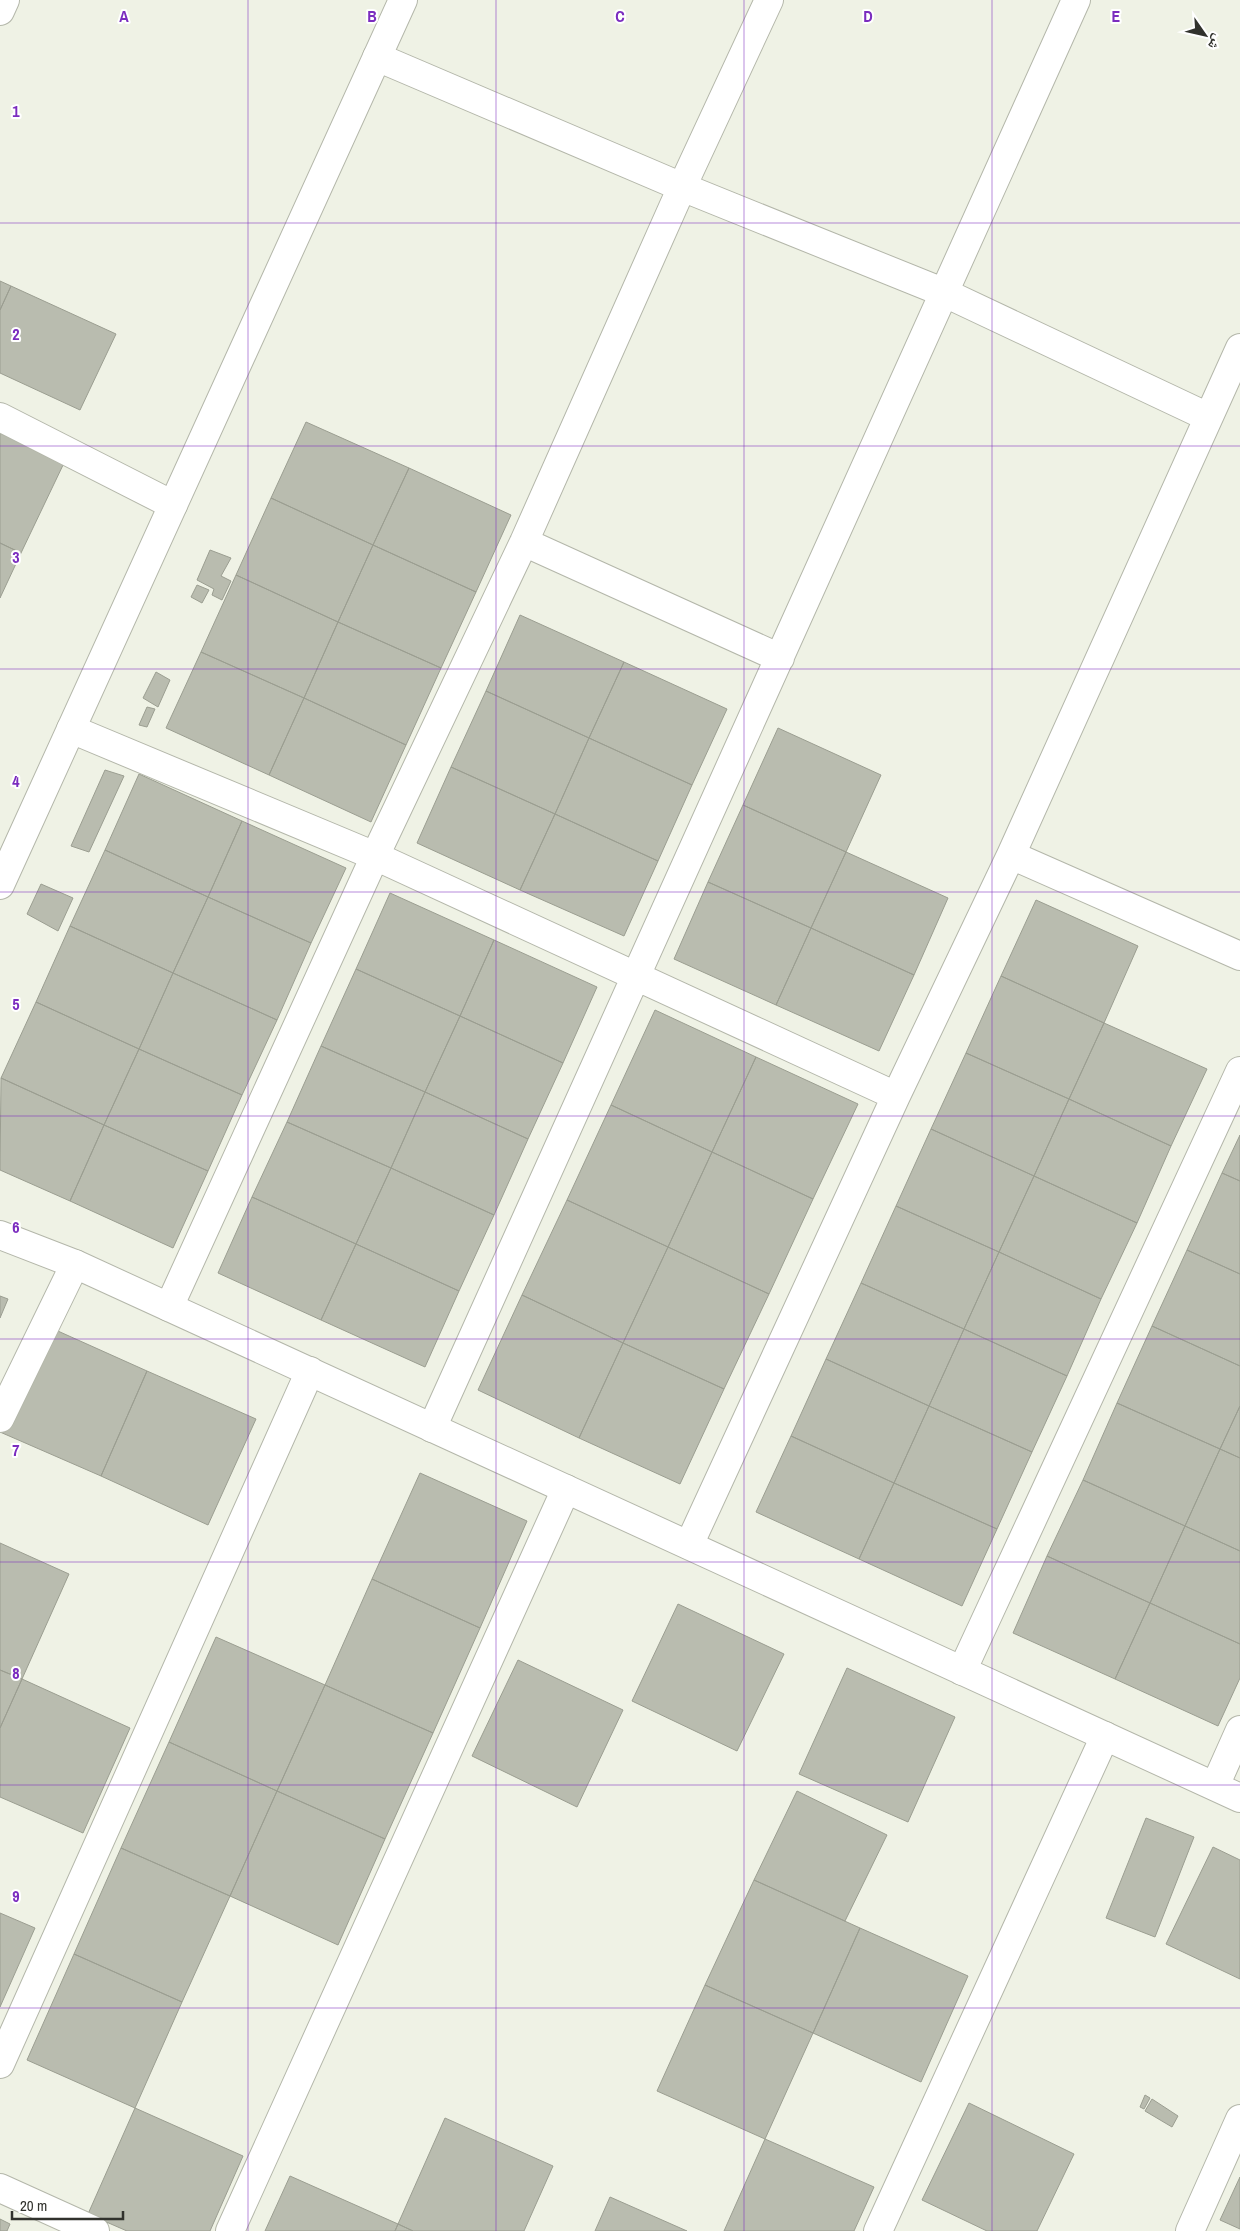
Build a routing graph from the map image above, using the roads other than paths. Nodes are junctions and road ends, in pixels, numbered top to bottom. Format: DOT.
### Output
graph roads {
  1 [pos="5,0"];
  2 [pos="403,0"];
  3 [pos="769,0"];
  4 [pos="1076,0"];
  5 [pos="0,11"];
  6 [pos="377,57"];
  7 [pos="682,187"];
  8 [pos="945,293"];
  9 [pos="1240,348"];
  10 [pos="0,417"];
  11 [pos="1208,418"];
  12 [pos="173,505"];
  13 [pos="524,542"];
  14 [pos="780,658"];
  15 [pos="71,729"];
  16 [pos="1011,855"];
  17 [pos="374,856"];
  18 [pos="0,885"];
  19 [pos="1240,956"];
  20 [pos="636,976"];
  21 [pos="1240,1071"];
  22 [pos="896,1096"];
  23 [pos="0,1235"];
  24 [pos="75,1264"];
  25 [pos="169,1307"];
  26 [pos="310,1371"];
  27 [pos="0,1418"];
  28 [pos="432,1428"];
  29 [pos="566,1489"];
  30 [pos="689,1545"];
  31 [pos="962,1671"];
  32 [pos="1240,1730"];
  33 [pos="1104,1736"];
  34 [pos="1215,1786"];
  35 [pos="1240,1798"];
  36 [pos="0,2064"];
  37 [pos="1240,2118"];
  38 [pos="0,2188"];
  39 [pos="95,2231"];
  40 [pos="230,2231"];
  41 [pos="878,2231"];
  42 [pos="1190,2231"];
  1 -- 5 [label="street"];
  2 -- 6 [label="street"];
  3 -- 7 [label="street"];
  4 -- 8 [label="street"];
  6 -- 7 [label="street"];
  6 -- 12 [label="street"];
  7 -- 8 [label="street"];
  7 -- 13 [label="street"];
  8 -- 11 [label="street"];
  8 -- 14 [label="street"];
  9 -- 11 [label="street"];
  10 -- 12 [label="street"];
  11 -- 16 [label="street"];
  12 -- 15 [label="street"];
  13 -- 14 [label="street"];
  13 -- 17 [label="street"];
  14 -- 20 [label="street"];
  15 -- 17 [label="street"];
  15 -- 18 [label="street"];
  16 -- 19 [label="street"];
  16 -- 22 [label="street"];
  17 -- 20 [label="street"];
  17 -- 25 [label="street"];
  20 -- 22 [label="street"];
  20 -- 28 [label="street"];
  21 -- 31 [label="street"];
  22 -- 30 [label="street"];
  23 -- 24 [label="street"];
  24 -- 25 [label="street"];
  24 -- 27 [label="street"];
  25 -- 26 [label="street"];
  26 -- 28 [label="street"];
  26 -- 36 [label="street"];
  28 -- 29 [label="street"];
  29 -- 30 [label="street"];
  29 -- 40 [label="street"];
  30 -- 31 [label="street"];
  31 -- 33 [label="street"];
  32 -- 34 [label="street"];
  33 -- 34 [label="street"];
  33 -- 41 [label="street"];
  34 -- 35 [label="street"];
  37 -- 42 [label="street"];
  38 -- 39 [label="street"];
}
